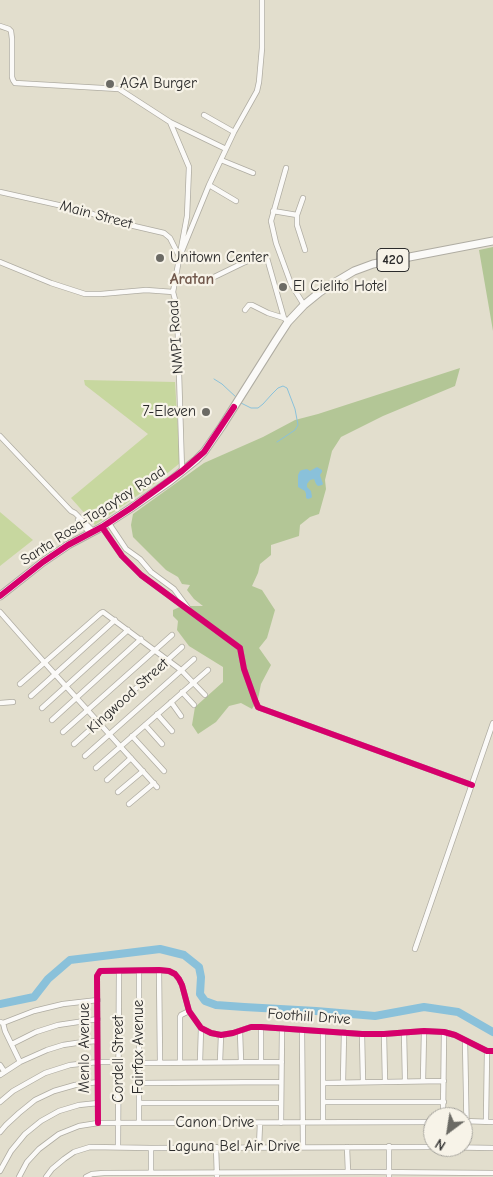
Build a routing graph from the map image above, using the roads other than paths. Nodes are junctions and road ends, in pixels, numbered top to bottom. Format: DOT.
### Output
graph roads {
  1 [pos="262,0"];
  2 [pos="0,26"];
  3 [pos="204,115"];
  4 [pos="170,122"];
  5 [pos="234,132"];
  6 [pos="226,149"];
  7 [pos="221,160"];
  8 [pos="286,168"];
  9 [pos="253,173"];
  10 [pos="209,185"];
  11 [pos="0,192"];
  12 [pos="303,198"];
  13 [pos="236,201"];
  14 [pos="273,211"];
  15 [pos="298,215"];
  16 [pos="493,241"];
  17 [pos="305,250"];
  18 [pos="180,257"];
  19 [pos="0,262"];
  20 [pos="210,279"];
  21 [pos="173,292"];
  22 [pos="304,305"];
  23 [pos="245,310"];
  24 [pos="286,320"];
  25 [pos="0,436"];
  26 [pos="182,471"];
  27 [pos="105,524"];
  28 [pos="91,532"];
  29 [pos="0,596"];
  30 [pos="0,612"];
  31 [pos="192,614"];
  32 [pos="115,620"];
  33 [pos="128,630"];
  34 [pos="172,635"];
  35 [pos="141,640"];
  36 [pos="182,647"];
  37 [pos="154,650"];
  38 [pos="194,659"];
  39 [pos="167,661"];
  40 [pos="44,662"];
  41 [pos="181,670"];
  42 [pos="208,670"];
  43 [pos="55,674"];
  44 [pos="193,682"];
  45 [pos="20,684"];
  46 [pos="66,686"];
  47 [pos="182,692"];
  48 [pos="206,695"];
  49 [pos="30,696"];
  50 [pos="77,698"];
  51 [pos="13,702"];
  52 [pos="170,702"];
  53 [pos="0,703"];
  54 [pos="194,705"];
  55 [pos="42,708"];
  56 [pos="88,710"];
  57 [pos="158,714"];
  58 [pos="181,716"];
  59 [pos="52,720"];
  60 [pos="99,722"];
  61 [pos="493,723"];
  62 [pos="145,725"];
  63 [pos="63,732"];
  64 [pos="172,732"];
  65 [pos="110,734"];
  66 [pos="132,736"];
  67 [pos="74,744"];
  68 [pos="162,744"];
  69 [pos="121,746"];
  70 [pos="85,756"];
  71 [pos="132,758"];
  72 [pos="96,768"];
  73 [pos="142,771"];
  74 [pos="164,771"];
  75 [pos="107,780"];
  76 [pos="472,785"];
  77 [pos="118,792"];
  78 [pos="129,804"];
  79 [pos="415,949"];
  80 [pos="139,970"];
  81 [pos="159,970"];
  82 [pos="119,971"];
  83 [pos="98,1000"];
  84 [pos="189,1011"];
  85 [pos="98,1019"];
  86 [pos="2,1022"];
  87 [pos="261,1026"];
  88 [pos="201,1028"];
  89 [pos="282,1028"];
  90 [pos="302,1030"];
  91 [pos="240,1031"];
  92 [pos="323,1031"];
  93 [pos="424,1031"];
  94 [pos="344,1032"];
  95 [pos="404,1032"];
  96 [pos="444,1032"];
  97 [pos="362,1034"];
  98 [pos="384,1034"];
  99 [pos="221,1035"];
  100 [pos="465,1040"];
  101 [pos="98,1042"];
  102 [pos="12,1044"];
  103 [pos="490,1051"];
  104 [pos="20,1062"];
  105 [pos="98,1062"];
  106 [pos="118,1062"];
  107 [pos="139,1062"];
  108 [pos="160,1062"];
  109 [pos="180,1062"];
  110 [pos="200,1062"];
  111 [pos="220,1062"];
  112 [pos="241,1062"];
  113 [pos="261,1062"];
  114 [pos="282,1062"];
  115 [pos="0,1065"];
  116 [pos="2,1073"];
  117 [pos="405,1081"];
  118 [pos="423,1081"];
  119 [pos="444,1081"];
  120 [pos="98,1082"];
  121 [pos="281,1082"];
  122 [pos="324,1082"];
  123 [pos="343,1082"];
  124 [pos="363,1082"];
  125 [pos="385,1082"];
  126 [pos="139,1083"];
  127 [pos="0,1102"];
  128 [pos="323,1102"];
  129 [pos="444,1102"];
  130 [pos="98,1103"];
  131 [pos="139,1103"];
  132 [pos="281,1103"];
  133 [pos="444,1107"];
  134 [pos="465,1107"];
  135 [pos="473,1121"];
  136 [pos="486,1121"];
  137 [pos="281,1122"];
  138 [pos="302,1122"];
  139 [pos="323,1122"];
  140 [pos="423,1122"];
  141 [pos="493,1122"];
  142 [pos="98,1123"];
  143 [pos="119,1123"];
  144 [pos="139,1123"];
  145 [pos="260,1123"];
  146 [pos="0,1132"];
  147 [pos="118,1146"];
  148 [pos="389,1146"];
  149 [pos="216,1147"];
  150 [pos="259,1147"];
  151 [pos="303,1147"];
  152 [pos="347,1147"];
  153 [pos="423,1147"];
  154 [pos="151,1148"];
  155 [pos="473,1148"];
  156 [pos="493,1148"];
  157 [pos="0,1171"];
  158 [pos="348,1172"];
  159 [pos="151,1173"];
  160 [pos="493,1173"];
  161 [pos="369,1174"];
  162 [pos="196,1175"];
  163 [pos="217,1175"];
  164 [pos="239,1175"];
  165 [pos="389,1175"];
  166 [pos="410,1175"];
  167 [pos="19,1177"];
  168 [pos="46,1177"];
  169 [pos="86,1177"];
  1 -- 5 [label="street"];
  2 -- 4 [label="street"];
  3 -- 5 [label="street"];
  4 -- 6 [label="street"];
  4 -- 18 [label="street"];
  5 -- 6 [label="street"];
  6 -- 7 [label="street"];
  7 -- 9 [label="street"];
  7 -- 10 [label="street"];
  8 -- 14 [label="street"];
  10 -- 13 [label="street"];
  10 -- 18 [label="street"];
  11 -- 18 [label="street, Main Street"];
  12 -- 15 [label="street"];
  14 -- 15 [label="street"];
  14 -- 22 [label="street"];
  15 -- 17 [label="street"];
  16 -- 22 [label="main road, Santa Rosa-Tagaytay Road / 420"];
  18 -- 21 [label="street"];
  19 -- 21 [label="street, NMPI Road"];
  20 -- 24 [label="street"];
  21 -- 26 [label="street, NMPI Road"];
  22 -- 24 [label="main road, Santa Rosa-Tagaytay Road / 420"];
  23 -- 24 [label="street"];
  24 -- 26 [label="main road, Santa Rosa-Tagaytay Road / 420"];
  25 -- 28 [label="street"];
  26 -- 27 [label="main road, Santa Rosa-Tagaytay Road / 420"];
  27 -- 28 [label="main road, Santa Rosa-Tagaytay Road / 420"];
  27 -- 31 [label="street"];
  27 -- 31 [label="street"];
  28 -- 29 [label="main road, Santa Rosa-Tagaytay Road / 420"];
  30 -- 40 [label="street"];
  31 -- 76 [label="street"];
  32 -- 33 [label="street"];
  32 -- 40 [label="street"];
  32 -- 43 [label="street"];
  33 -- 35 [label="street"];
  33 -- 46 [label="street"];
  34 -- 37 [label="street"];
  35 -- 37 [label="street"];
  35 -- 50 [label="street"];
  36 -- 39 [label="street, Kingwood Street"];
  37 -- 39 [label="street"];
  37 -- 56 [label="street"];
  38 -- 41 [label="street"];
  39 -- 41 [label="street"];
  39 -- 60 [label="street, Kingwood Street"];
  40 -- 43 [label="street"];
  40 -- 45 [label="street"];
  41 -- 44 [label="street"];
  41 -- 65 [label="street"];
  42 -- 44 [label="street"];
  43 -- 46 [label="street"];
  43 -- 49 [label="street"];
  44 -- 47 [label="street"];
  44 -- 48 [label="street"];
  46 -- 50 [label="street"];
  46 -- 55 [label="street"];
  47 -- 52 [label="street"];
  47 -- 54 [label="street"];
  50 -- 56 [label="street"];
  50 -- 59 [label="street"];
  51 -- 53 [label="street"];
  52 -- 57 [label="street"];
  52 -- 58 [label="street"];
  56 -- 60 [label="street"];
  56 -- 63 [label="street"];
  57 -- 62 [label="street"];
  57 -- 64 [label="street"];
  60 -- 65 [label="street"];
  60 -- 67 [label="street, Kingwood Street"];
  61 -- 76 [label="street"];
  62 -- 66 [label="street"];
  62 -- 68 [label="street"];
  65 -- 69 [label="street"];
  65 -- 70 [label="street"];
  66 -- 69 [label="street"];
  66 -- 74 [label="street"];
  69 -- 71 [label="street"];
  69 -- 72 [label="street"];
  71 -- 73 [label="street"];
  71 -- 75 [label="street"];
  73 -- 77 [label="street"];
  73 -- 78 [label="street"];
  76 -- 79 [label="street"];
  80 -- 81 [label="street"];
  80 -- 82 [label="street"];
  80 -- 107 [label="street, Fairfax Avenue"];
  81 -- 84 [label="street"];
  81 -- 108 [label="street"];
  82 -- 83 [label="street, Menlo Avenue"];
  82 -- 106 [label="street, Cordell Street"];
  83 -- 85 [label="street, Menlo Avenue"];
  83 -- 86 [label="street"];
  84 -- 88 [label="street"];
  84 -- 109 [label="street"];
  85 -- 101 [label="street, Menlo Avenue"];
  85 -- 102 [label="street"];
  86 -- 102 [label="street"];
  87 -- 89 [label="street, Foothill Drive"];
  87 -- 91 [label="street, Foothill Drive"];
  87 -- 113 [label="street"];
  88 -- 99 [label="street"];
  88 -- 110 [label="street"];
  89 -- 90 [label="street, Foothill Drive"];
  89 -- 114 [label="street"];
  90 -- 92 [label="street, Foothill Drive"];
  90 -- 138 [label="street"];
  91 -- 99 [label="street, Foothill Drive"];
  91 -- 112 [label="street"];
  92 -- 94 [label="street, Foothill Drive"];
  92 -- 122 [label="street"];
  93 -- 95 [label="street, Foothill Drive"];
  93 -- 96 [label="street, Foothill Drive"];
  93 -- 118 [label="street"];
  94 -- 97 [label="street, Foothill Drive"];
  94 -- 123 [label="street"];
  95 -- 98 [label="street, Foothill Drive"];
  95 -- 117 [label="street"];
  96 -- 100 [label="street, Foothill Drive"];
  96 -- 119 [label="street"];
  97 -- 98 [label="street, Foothill Drive"];
  97 -- 124 [label="street"];
  98 -- 125 [label="street"];
  99 -- 111 [label="street"];
  100 -- 103 [label="street, Foothill Drive"];
  100 -- 134 [label="street"];
  101 -- 104 [label="street"];
  101 -- 105 [label="street, Menlo Avenue"];
  102 -- 104 [label="street"];
  103 -- 136 [label="street"];
  104 -- 116 [label="street"];
  105 -- 106 [label="street"];
  105 -- 120 [label="street, Menlo Avenue"];
  105 -- 127 [label="street"];
  106 -- 143 [label="street, Cordell Street"];
  107 -- 108 [label="street"];
  107 -- 126 [label="street, Fairfax Avenue"];
  108 -- 109 [label="street"];
  109 -- 110 [label="street"];
  110 -- 111 [label="street"];
  111 -- 112 [label="street"];
  112 -- 113 [label="street"];
  113 -- 114 [label="street"];
  114 -- 121 [label="street"];
  115 -- 116 [label="street"];
  117 -- 118 [label="street"];
  117 -- 125 [label="street"];
  118 -- 119 [label="street"];
  119 -- 129 [label="street"];
  120 -- 130 [label="street, Menlo Avenue"];
  120 -- 146 [label="street"];
  121 -- 126 [label="street"];
  121 -- 132 [label="street"];
  122 -- 123 [label="street"];
  122 -- 128 [label="street"];
  123 -- 124 [label="street"];
  124 -- 125 [label="street"];
  126 -- 131 [label="street, Fairfax Avenue"];
  128 -- 129 [label="street"];
  128 -- 139 [label="street"];
  129 -- 133 [label="street"];
  130 -- 142 [label="street, Menlo Avenue"];
  130 -- 157 [label="street"];
  131 -- 132 [label="street"];
  131 -- 144 [label="street, Fairfax Avenue"];
  132 -- 137 [label="street"];
  135 -- 136 [label="street"];
  136 -- 141 [label="street"];
  137 -- 138 [label="street, Canon Drive"];
  137 -- 145 [label="street, Canon Drive"];
  138 -- 139 [label="street, Canon Drive"];
  138 -- 151 [label="street"];
  139 -- 140 [label="street, Canon Drive"];
  142 -- 143 [label="street, Canon Drive"];
  142 -- 167 [label="street, Canon Drive"];
  143 -- 144 [label="street, Canon Drive"];
  143 -- 147 [label="street, Cordell Street"];
  144 -- 145 [label="street, Canon Drive"];
  145 -- 150 [label="street"];
  147 -- 154 [label="street, Laguna Bel Air Drive"];
  147 -- 168 [label="street, Laguna Bel Air Drive"];
  148 -- 152 [label="street, Laguna Bel Air Drive"];
  148 -- 153 [label="street, Laguna Bel Air Drive"];
  148 -- 165 [label="street"];
  149 -- 150 [label="street, Laguna Bel Air Drive"];
  149 -- 154 [label="street, Laguna Bel Air Drive"];
  149 -- 163 [label="street"];
  150 -- 151 [label="street, Laguna Bel Air Drive"];
  151 -- 152 [label="street, Laguna Bel Air Drive"];
  152 -- 158 [label="street"];
  154 -- 159 [label="street"];
  155 -- 156 [label="street, Laguna Bel Air Drive"];
  158 -- 161 [label="street"];
  158 -- 164 [label="street"];
  159 -- 162 [label="street"];
  159 -- 169 [label="street"];
  160 -- 166 [label="street"];
  161 -- 165 [label="street"];
  162 -- 163 [label="street"];
  163 -- 164 [label="street"];
  165 -- 166 [label="street"];
}
